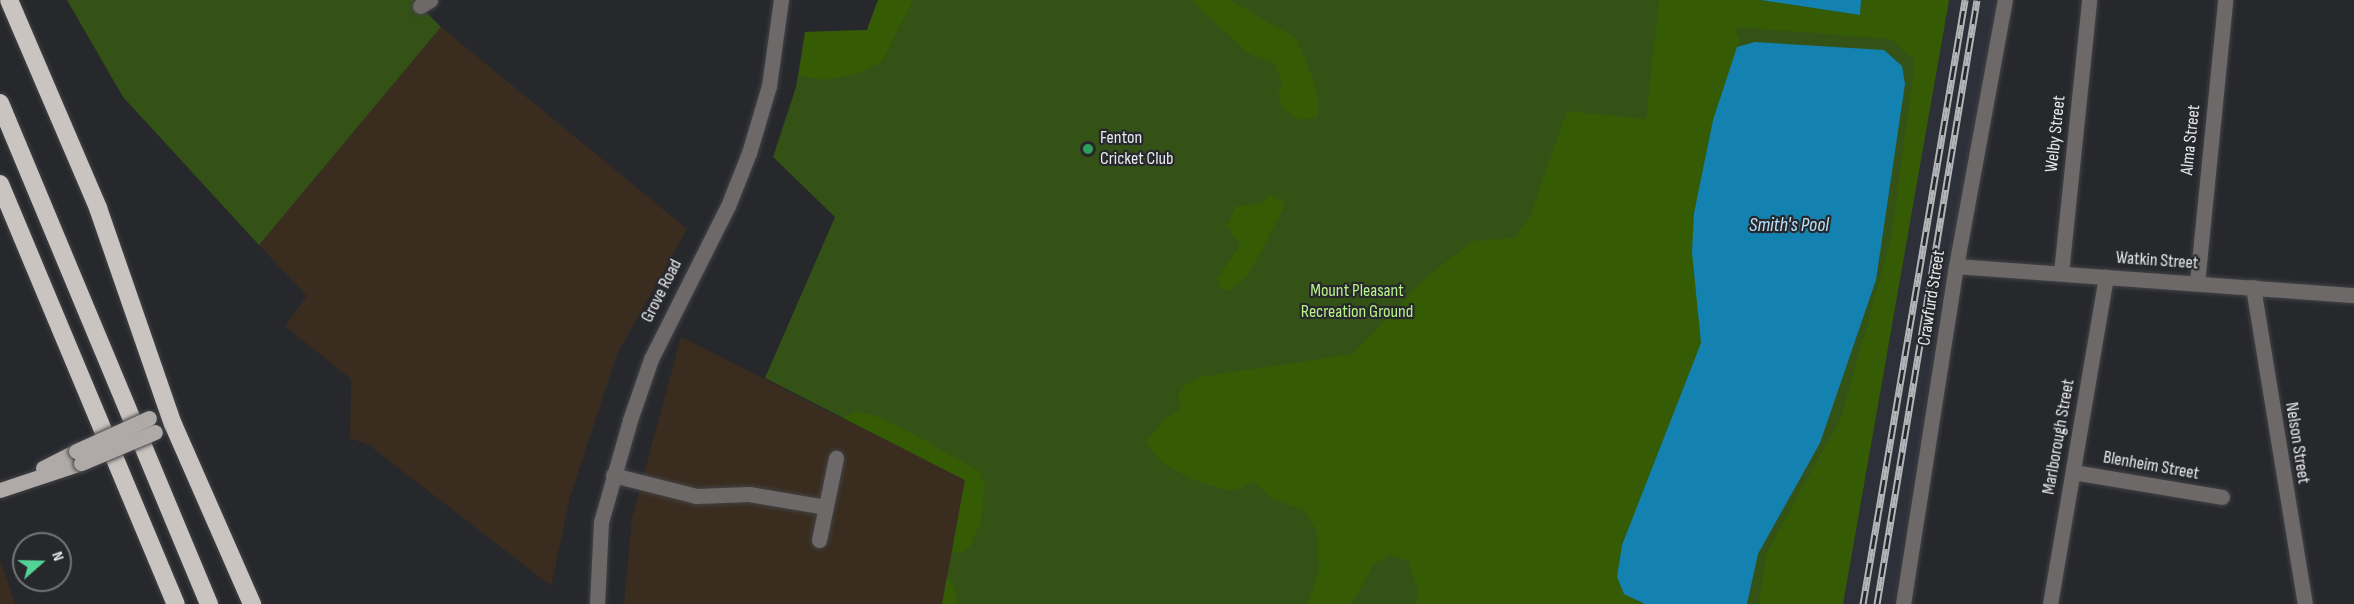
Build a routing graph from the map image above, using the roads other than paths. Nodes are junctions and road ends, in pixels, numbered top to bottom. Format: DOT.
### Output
graph roads {
  1 [pos="9,0"];
  2 [pos="781,0"];
  3 [pos="2005,0"];
  4 [pos="2089,0"];
  5 [pos="2225,0"];
  6 [pos="0,103"];
  7 [pos="0,184"];
  8 [pos="0,209"];
  9 [pos="1956,266"];
  10 [pos="2061,273"];
  11 [pos="37,274"];
  12 [pos="2106,277"];
  13 [pos="2197,283"];
  14 [pos="2253,287"];
  15 [pos="2354,295"];
  16 [pos="170,417"];
  17 [pos="836,458"];
  18 [pos="2073,472"];
  19 [pos="613,476"];
  20 [pos="4,488"];
  21 [pos="2222,497"];
  22 [pos="825,507"];
  23 [pos="819,540"];
  24 [pos="176,604"];
  25 [pos="209,604"];
  26 [pos="252,604"];
  27 [pos="597,604"];
  28 [pos="1903,604"];
  29 [pos="2050,604"];
  30 [pos="2305,604"];
  1 -- 16 [label="highway"];
  2 -- 19 [label="street, Grove Road"];
  3 -- 9 [label="street, Crawfurd Street"];
  4 -- 10 [label="street, Welby Street"];
  5 -- 13 [label="street, Alma Street"];
  6 -- 25 [label="highway"];
  7 -- 11 [label="highway"];
  8 -- 11 [label="highway"];
  9 -- 10 [label="street, Watkin Street"];
  9 -- 28 [label="street, Crawfurd Street"];
  10 -- 12 [label="street, Watkin Street"];
  11 -- 24 [label="highway"];
  12 -- 13 [label="street, Watkin Street"];
  12 -- 18 [label="street, Marlborough Street"];
  13 -- 14 [label="street, Watkin Street"];
  14 -- 15 [label="street, Watkin Street"];
  14 -- 30 [label="street, Nelson Street"];
  16 -- 20 [label="main road, bridge"];
  16 -- 26 [label="highway"];
  17 -- 22 [label="street"];
  18 -- 21 [label="street, Blenheim Street"];
  18 -- 29 [label="street, Marlborough Street"];
  19 -- 22 [label="street"];
  19 -- 27 [label="street, Grove Road"];
  22 -- 23 [label="street"];
}
